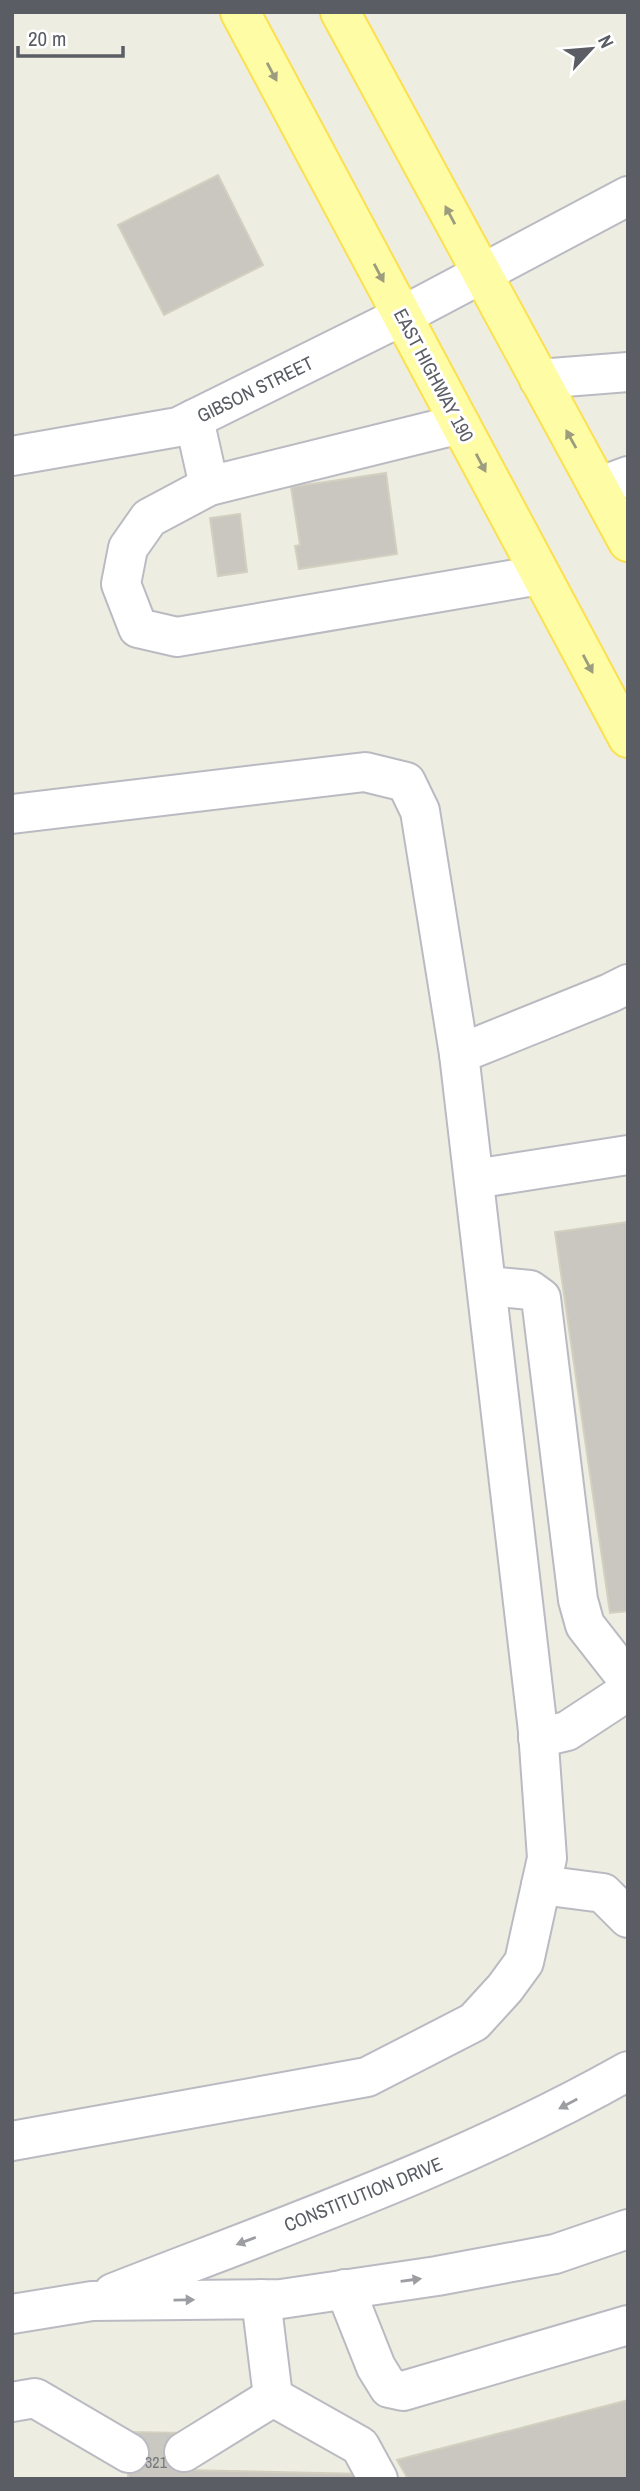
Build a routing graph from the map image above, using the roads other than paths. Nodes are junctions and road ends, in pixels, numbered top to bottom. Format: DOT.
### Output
graph roads {
  1 [pos="240,12"];
  2 [pos="341,12"];
  3 [pos="628,196"];
  4 [pos="482,275"];
  5 [pos="402,316"];
  6 [pos="628,372"];
  7 [pos="539,379"];
  8 [pos="194,419"];
  9 [pos="460,424"];
  10 [pos="12,456"];
  11 [pos="613,482"];
  12 [pos="209,486"];
  13 [pos="628,542"];
  14 [pos="540,575"];
  15 [pos="628,738"];
  16 [pos="12,814"];
  17 [pos="628,984"];
  18 [pos="459,1054"];
  19 [pos="628,1155"];
  20 [pos="474,1179"];
  21 [pos="487,1286"];
  22 [pos="628,1680"];
  23 [pos="628,1691"];
  24 [pos="538,1738"];
  25 [pos="541,1885"];
  26 [pos="628,1918"];
  27 [pos="628,2071"];
  28 [pos="12,2141"];
  29 [pos="628,2230"];
  30 [pos="345,2289"];
  31 [pos="261,2299"];
  32 [pos="92,2301"];
  33 [pos="12,2314"];
  34 [pos="628,2325"];
  35 [pos="273,2397"];
  36 [pos="12,2402"];
  37 [pos="184,2452"];
  38 [pos="129,2453"];
  39 [pos="378,2479"];
  1 -- 5 [label="main road, EAST HIGHWAY 190, one-way"];
  4 -- 2 [label="main road, one-way"];
  3 -- 4 [label="street, GIBSON STREET"];
  4 -- 5 [label="street, GIBSON STREET"];
  4 -- 7 [label="main road"];
  5 -- 8 [label="street, GIBSON STREET"];
  5 -- 9 [label="main road, EAST HIGHWAY 190"];
  6 -- 7 [label="street"];
  11 -- 7 [label="main road, one-way"];
  8 -- 10 [label="street, GIBSON STREET"];
  8 -- 12 [label="street"];
  9 -- 12 [label="street"];
  9 -- 14 [label="main road, EAST HIGHWAY 190, one-way"];
  11 -- 13 [label="main road"];
  12 -- 14 [label="street"];
  14 -- 15 [label="main road, EAST HIGHWAY 190, one-way"];
  16 -- 18 [label="street"];
  17 -- 18 [label="street"];
  18 -- 20 [label="street"];
  19 -- 20 [label="street"];
  20 -- 21 [label="street"];
  21 -- 22 [label="street"];
  21 -- 24 [label="street"];
  23 -- 24 [label="street"];
  24 -- 25 [label="street"];
  25 -- 26 [label="street"];
  25 -- 28 [label="street"];
  27 -- 32 [label="street, CONSTITUTION DRIVE, one-way"];
  30 -- 29 [label="street, CONSTITUTION DRIVE, one-way"];
  30 -- 31 [label="street, CONSTITUTION DRIVE"];
  30 -- 34 [label="street"];
  32 -- 31 [label="street, CONSTITUTION DRIVE, one-way"];
  31 -- 35 [label="street"];
  32 -- 33 [label="street, CONSTITUTION DRIVE"];
  35 -- 37 [label="street"];
  35 -- 39 [label="street"];
  36 -- 38 [label="street"];
}
